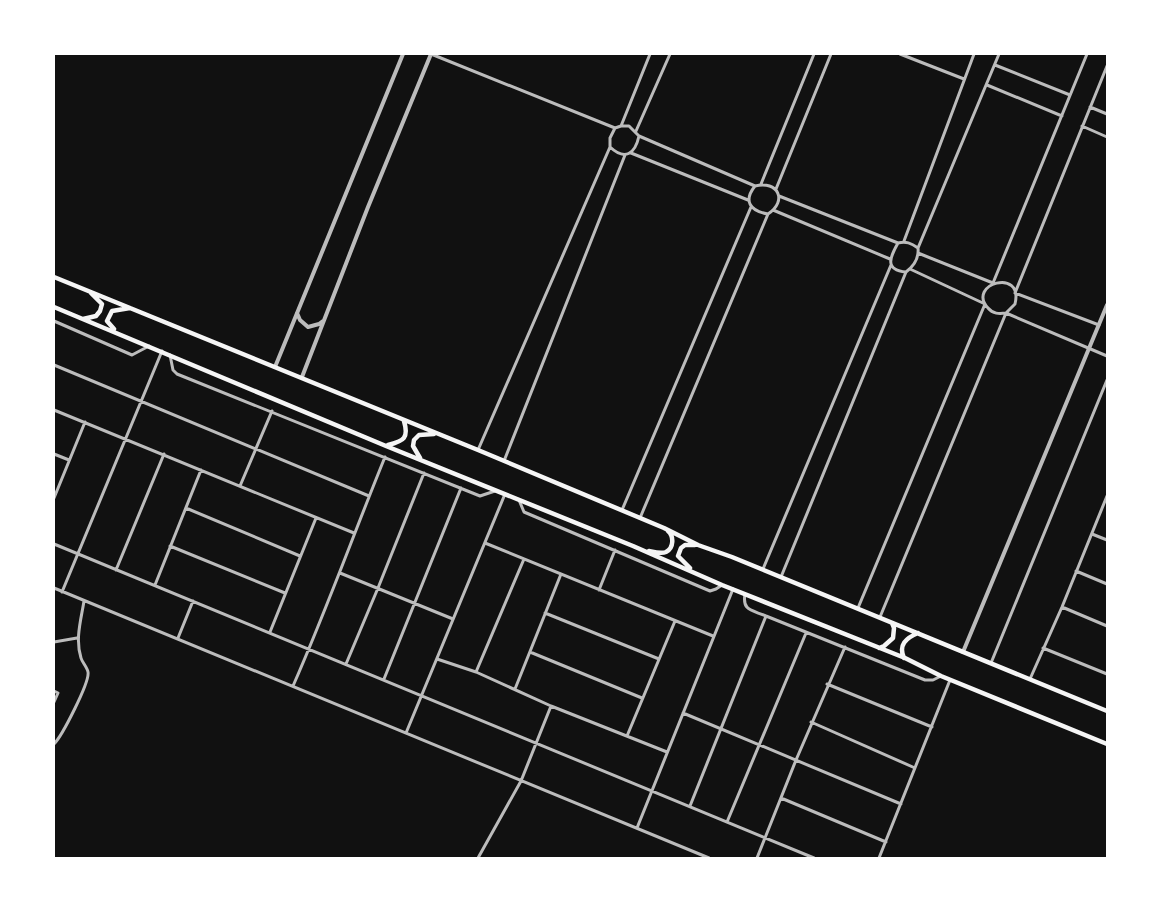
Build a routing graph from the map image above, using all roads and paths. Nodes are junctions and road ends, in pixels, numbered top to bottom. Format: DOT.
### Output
graph roads {
  1 [pos="403,54"];
  2 [pos="431,54"];
  3 [pos="650,54"];
  4 [pos="670,54"];
  5 [pos="814,54"];
  6 [pos="831,54"];
  7 [pos="900,54"];
  8 [pos="972,54"];
  9 [pos="999,54"];
  10 [pos="1087,54"];
  11 [pos="995,65"];
  12 [pos="1107,66"];
  13 [pos="964,79"];
  14 [pos="987,85"];
  15 [pos="1070,95"];
  16 [pos="1090,108"];
  17 [pos="1107,114"];
  18 [pos="1062,116"];
  19 [pos="621,126"];
  20 [pos="1082,126"];
  21 [pos="615,128"];
  22 [pos="636,131"];
  23 [pos="639,136"];
  24 [pos="1107,137"];
  25 [pos="610,147"];
  26 [pos="631,152"];
  27 [pos="625,155"];
  28 [pos="761,184"];
  29 [pos="755,186"];
  30 [pos="776,189"];
  31 [pos="779,196"];
  32 [pos="748,200"];
  33 [pos="751,207"];
  34 [pos="773,210"];
  35 [pos="768,214"];
  36 [pos="904,241"];
  37 [pos="898,244"];
  38 [pos="918,248"];
  39 [pos="918,253"];
  40 [pos="890,259"];
  41 [pos="891,265"];
  42 [pos="908,271"];
  43 [pos="54,277"];
  44 [pos="993,283"];
  45 [pos="88,290"];
  46 [pos="1015,293"];
  47 [pos="985,304"];
  48 [pos="1107,305"];
  49 [pos="54,307"];
  50 [pos="131,308"];
  51 [pos="1006,312"];
  52 [pos="297,313"];
  53 [pos="82,319"];
  54 [pos="54,321"];
  55 [pos="323,321"];
  56 [pos="1099,325"];
  57 [pos="120,333"];
  58 [pos="150,346"];
  59 [pos="1090,348"];
  60 [pos="162,351"];
  61 [pos="170,354"];
  62 [pos="1107,356"];
  63 [pos="54,365"];
  64 [pos="275,367"];
  65 [pos="302,378"];
  66 [pos="1107,380"];
  67 [pos="141,402"];
  68 [pos="54,410"];
  69 [pos="272,411"];
  70 [pos="404,421"];
  71 [pos="85,422"];
  72 [pos="438,434"];
  73 [pos="126,438"];
  74 [pos="386,446"];
  75 [pos="256,448"];
  76 [pos="478,450"];
  77 [pos="54,454"];
  78 [pos="164,454"];
  79 [pos="386,457"];
  80 [pos="420,458"];
  81 [pos="69,460"];
  82 [pos="504,461"];
  83 [pos="201,470"];
  84 [pos="424,473"];
  85 [pos="240,486"];
  86 [pos="461,488"];
  87 [pos="497,491"];
  88 [pos="505,494"];
  89 [pos="369,496"];
  90 [pos="1107,496"];
  91 [pos="54,498"];
  92 [pos="519,500"];
  93 [pos="186,508"];
  94 [pos="622,510"];
  95 [pos="316,518"];
  96 [pos="640,518"];
  97 [pos="664,528"];
  98 [pos="354,533"];
  99 [pos="1092,534"];
  100 [pos="1107,540"];
  101 [pos="485,543"];
  102 [pos="54,544"];
  103 [pos="698,545"];
  104 [pos="170,546"];
  105 [pos="633,546"];
  106 [pos="615,550"];
  107 [pos="78,554"];
  108 [pos="300,556"];
  109 [pos="524,559"];
  110 [pos="763,569"];
  111 [pos="116,570"];
  112 [pos="693,571"];
  113 [pos="1076,571"];
  114 [pos="340,574"];
  115 [pos="561,574"];
  116 [pos="781,577"];
  117 [pos="1107,584"];
  118 [pos="155,585"];
  119 [pos="722,585"];
  120 [pos="54,588"];
  121 [pos="378,588"];
  122 [pos="733,589"];
  123 [pos="599,590"];
  124 [pos="62,592"];
  125 [pos="285,593"];
  126 [pos="745,594"];
  127 [pos="84,601"];
  128 [pos="193,601"];
  129 [pos="416,603"];
  130 [pos="1062,607"];
  131 [pos="858,608"];
  132 [pos="545,613"];
  133 [pos="766,616"];
  134 [pos="880,618"];
  135 [pos="453,619"];
  136 [pos="675,621"];
  137 [pos="891,622"];
  138 [pos="1107,626"];
  139 [pos="270,632"];
  140 [pos="806,633"];
  141 [pos="918,633"];
  142 [pos="714,636"];
  143 [pos="77,638"];
  144 [pos="178,638"];
  145 [pos="54,642"];
  146 [pos="844,647"];
  147 [pos="879,648"];
  148 [pos="1043,648"];
  149 [pos="309,649"];
  150 [pos="530,652"];
  151 [pos="963,652"];
  152 [pos="905,658"];
  153 [pos="437,659"];
  154 [pos="659,659"];
  155 [pos="991,663"];
  156 [pos="346,664"];
  157 [pos="476,672"];
  158 [pos="1107,674"];
  159 [pos="941,676"];
  160 [pos="384,679"];
  161 [pos="950,679"];
  162 [pos="1030,679"];
  163 [pos="828,684"];
  164 [pos="293,686"];
  165 [pos="515,689"];
  166 [pos="54,691"];
  167 [pos="422,695"];
  168 [pos="642,698"];
  169 [pos="54,702"];
  170 [pos="550,706"];
  171 [pos="1107,711"];
  172 [pos="683,713"];
  173 [pos="812,722"];
  174 [pos="932,727"];
  175 [pos="720,729"];
  176 [pos="406,733"];
  177 [pos="627,736"];
  178 [pos="536,743"];
  179 [pos="54,744"];
  180 [pos="1107,744"];
  181 [pos="758,745"];
  182 [pos="667,752"];
  183 [pos="796,760"];
  184 [pos="915,768"];
  185 [pos="521,781"];
  186 [pos="651,790"];
  187 [pos="781,798"];
  188 [pos="902,804"];
  189 [pos="690,806"];
  190 [pos="727,822"];
  191 [pos="636,828"];
  192 [pos="766,838"];
  193 [pos="886,842"];
  194 [pos="478,858"];
  195 [pos="709,858"];
  196 [pos="757,858"];
  197 [pos="814,858"];
  198 [pos="879,858"];
  1 -- 52 [label="street"];
  2 -- 21 [label="street"];
  2 -- 55 [label="street"];
  3 -- 19 [label="street"];
  4 -- 22 [label="street"];
  5 -- 28 [label="street"];
  6 -- 30 [label="street"];
  7 -- 13 [label="street"];
  8 -- 13 [label="street"];
  9 -- 11 [label="street"];
  10 -- 15 [label="street"];
  11 -- 14 [label="street"];
  11 -- 15 [label="street"];
  12 -- 16 [label="street"];
  13 -- 36 [label="street"];
  14 -- 18 [label="street"];
  14 -- 38 [label="street"];
  15 -- 18 [label="street"];
  16 -- 17 [label="street"];
  16 -- 20 [label="street"];
  18 -- 44 [label="street"];
  19 -- 21 [label="street"];
  19 -- 22 [label="street"];
  20 -- 24 [label="street"];
  20 -- 46 [label="street"];
  21 -- 25 [label="street"];
  22 -- 23 [label="street"];
  23 -- 26 [label="street"];
  23 -- 29 [label="street"];
  25 -- 27 [label="street"];
  25 -- 76 [label="street"];
  26 -- 27 [label="street"];
  26 -- 32 [label="street"];
  27 -- 82 [label="street"];
  28 -- 29 [label="street"];
  28 -- 30 [label="street"];
  29 -- 32 [label="street"];
  30 -- 31 [label="street"];
  31 -- 34 [label="street"];
  31 -- 37 [label="street"];
  32 -- 33 [label="street"];
  33 -- 35 [label="street"];
  33 -- 94 [label="street"];
  34 -- 35 [label="street"];
  34 -- 40 [label="street"];
  35 -- 96 [label="street"];
  36 -- 37 [label="street"];
  36 -- 38 [label="street"];
  37 -- 40 [label="street"];
  38 -- 39 [label="street"];
  39 -- 42 [label="street"];
  39 -- 44 [label="street"];
  40 -- 41 [label="street"];
  41 -- 42 [label="street"];
  41 -- 110 [label="street"];
  42 -- 47 [label="street"];
  42 -- 116 [label="street"];
  43 -- 45 [label="main road"];
  44 -- 46 [label="street"];
  44 -- 47 [label="street"];
  45 -- 50 [label="main road"];
  45 -- 53 [label="main road"];
  46 -- 51 [label="street"];
  46 -- 56 [label="street"];
  47 -- 51 [label="street"];
  47 -- 131 [label="street"];
  48 -- 56 [label="street"];
  49 -- 53 [label="main road"];
  50 -- 57 [label="main road"];
  50 -- 64 [label="main road"];
  51 -- 59 [label="street"];
  51 -- 134 [label="street"];
  52 -- 55 [label="street"];
  52 -- 64 [label="street"];
  53 -- 57 [label="main road"];
  54 -- 58 [label="street"];
  55 -- 65 [label="street"];
  56 -- 59 [label="street"];
  57 -- 58 [label="main road"];
  58 -- 60 [label="main road"];
  59 -- 62 [label="street"];
  59 -- 151 [label="street"];
  60 -- 61 [label="main road"];
  60 -- 67 [label="street"];
  61 -- 69 [label="street"];
  61 -- 74 [label="main road"];
  63 -- 67 [label="street"];
  64 -- 65 [label="main road"];
  65 -- 70 [label="main road"];
  66 -- 155 [label="street"];
  67 -- 73 [label="street"];
  67 -- 75 [label="street"];
  68 -- 71 [label="street"];
  69 -- 75 [label="street"];
  69 -- 79 [label="street"];
  70 -- 72 [label="main road"];
  70 -- 74 [label="main road"];
  71 -- 73 [label="street"];
  71 -- 81 [label="street"];
  72 -- 76 [label="main road"];
  72 -- 80 [label="main road"];
  73 -- 78 [label="street"];
  73 -- 107 [label="street"];
  74 -- 80 [label="main road"];
  75 -- 85 [label="street"];
  75 -- 89 [label="street"];
  76 -- 82 [label="main road"];
  77 -- 81 [label="street"];
  78 -- 83 [label="street"];
  78 -- 111 [label="street"];
  79 -- 84 [label="street"];
  79 -- 89 [label="street"];
  80 -- 87 [label="main road"];
  81 -- 91 [label="street"];
  82 -- 94 [label="main road"];
  83 -- 85 [label="street"];
  83 -- 93 [label="street"];
  84 -- 86 [label="street"];
  84 -- 121 [label="street"];
  85 -- 95 [label="street"];
  86 -- 87 [label="street"];
  86 -- 129 [label="street"];
  87 -- 88 [label="main road"];
  88 -- 92 [label="main road"];
  88 -- 101 [label="street"];
  89 -- 98 [label="street"];
  90 -- 99 [label="street"];
  92 -- 105 [label="main road"];
  92 -- 106 [label="street"];
  93 -- 104 [label="street"];
  93 -- 108 [label="street"];
  94 -- 96 [label="main road"];
  95 -- 98 [label="street"];
  95 -- 108 [label="street"];
  96 -- 97 [label="main road"];
  97 -- 103 [label="main road"];
  97 -- 105 [label="main road"];
  98 -- 114 [label="street"];
  99 -- 100 [label="street"];
  99 -- 113 [label="street"];
  101 -- 109 [label="street"];
  101 -- 135 [label="street"];
  102 -- 107 [label="street"];
  103 -- 110 [label="main road"];
  103 -- 112 [label="main road"];
  104 -- 118 [label="street"];
  104 -- 125 [label="street"];
  105 -- 112 [label="main road"];
  106 -- 119 [label="street"];
  106 -- 123 [label="street"];
  107 -- 111 [label="street"];
  107 -- 124 [label="street"];
  108 -- 125 [label="street"];
  109 -- 115 [label="street"];
  109 -- 157 [label="street"];
  110 -- 116 [label="main road"];
  111 -- 118 [label="street"];
  112 -- 119 [label="main road"];
  113 -- 117 [label="street"];
  113 -- 130 [label="street"];
  114 -- 121 [label="street"];
  114 -- 149 [label="street"];
  115 -- 123 [label="street"];
  115 -- 132 [label="street"];
  116 -- 131 [label="main road"];
  118 -- 128 [label="street"];
  119 -- 122 [label="main road"];
  120 -- 124 [label="street"];
  121 -- 129 [label="street"];
  121 -- 156 [label="street"];
  122 -- 126 [label="main road"];
  122 -- 142 [label="street"];
  123 -- 136 [label="street"];
  124 -- 127 [label="street"];
  125 -- 139 [label="street"];
  126 -- 133 [label="street"];
  126 -- 147 [label="main road"];
  127 -- 143 [label="street"];
  127 -- 144 [label="street"];
  128 -- 139 [label="street"];
  128 -- 144 [label="street"];
  129 -- 135 [label="street"];
  129 -- 160 [label="street"];
  130 -- 138 [label="street"];
  130 -- 148 [label="street"];
  131 -- 134 [label="main road"];
  132 -- 150 [label="street"];
  132 -- 154 [label="street"];
  133 -- 140 [label="street"];
  133 -- 175 [label="street"];
  134 -- 137 [label="main road"];
  135 -- 153 [label="street"];
  136 -- 142 [label="street"];
  136 -- 154 [label="street"];
  137 -- 141 [label="main road"];
  137 -- 147 [label="main road"];
  139 -- 149 [label="street"];
  140 -- 146 [label="street"];
  140 -- 181 [label="street"];
  141 -- 151 [label="main road"];
  141 -- 152 [label="main road"];
  142 -- 172 [label="street"];
  143 -- 145 [label="street"];
  143 -- 179 [label="street"];
  144 -- 164 [label="street"];
  146 -- 159 [label="street"];
  146 -- 163 [label="street"];
  147 -- 152 [label="main road"];
  148 -- 158 [label="street"];
  148 -- 162 [label="street"];
  149 -- 156 [label="street"];
  149 -- 164 [label="street"];
  150 -- 165 [label="street"];
  150 -- 168 [label="street"];
  151 -- 155 [label="main road"];
  152 -- 159 [label="main road"];
  153 -- 157 [label="street"];
  153 -- 167 [label="street"];
  154 -- 168 [label="street"];
  155 -- 162 [label="main road"];
  156 -- 160 [label="street"];
  157 -- 165 [label="street"];
  159 -- 161 [label="main road"];
  160 -- 167 [label="street"];
  161 -- 174 [label="street"];
  161 -- 180 [label="main road"];
  162 -- 171 [label="main road"];
  163 -- 173 [label="street"];
  163 -- 174 [label="street"];
  164 -- 176 [label="street"];
  165 -- 170 [label="street"];
  166 -- 169 [label="street"];
  167 -- 176 [label="street"];
  167 -- 178 [label="street"];
  168 -- 177 [label="street"];
  170 -- 177 [label="street"];
  170 -- 178 [label="street"];
  172 -- 175 [label="street"];
  172 -- 182 [label="street"];
  173 -- 183 [label="street"];
  173 -- 184 [label="street"];
  174 -- 184 [label="street"];
  175 -- 181 [label="street"];
  175 -- 189 [label="street"];
  176 -- 185 [label="street"];
  177 -- 182 [label="street"];
  178 -- 185 [label="street"];
  178 -- 186 [label="street"];
  181 -- 183 [label="street"];
  181 -- 190 [label="street"];
  182 -- 186 [label="street"];
  183 -- 187 [label="street"];
  183 -- 188 [label="street"];
  184 -- 188 [label="street"];
  185 -- 191 [label="street"];
  185 -- 194 [label="street"];
  186 -- 189 [label="street"];
  186 -- 191 [label="street"];
  187 -- 192 [label="street"];
  187 -- 193 [label="street"];
  188 -- 193 [label="street"];
  189 -- 190 [label="street"];
  190 -- 192 [label="street"];
  191 -- 195 [label="street"];
  192 -- 196 [label="street"];
  192 -- 197 [label="street"];
  193 -- 198 [label="street"];
}
